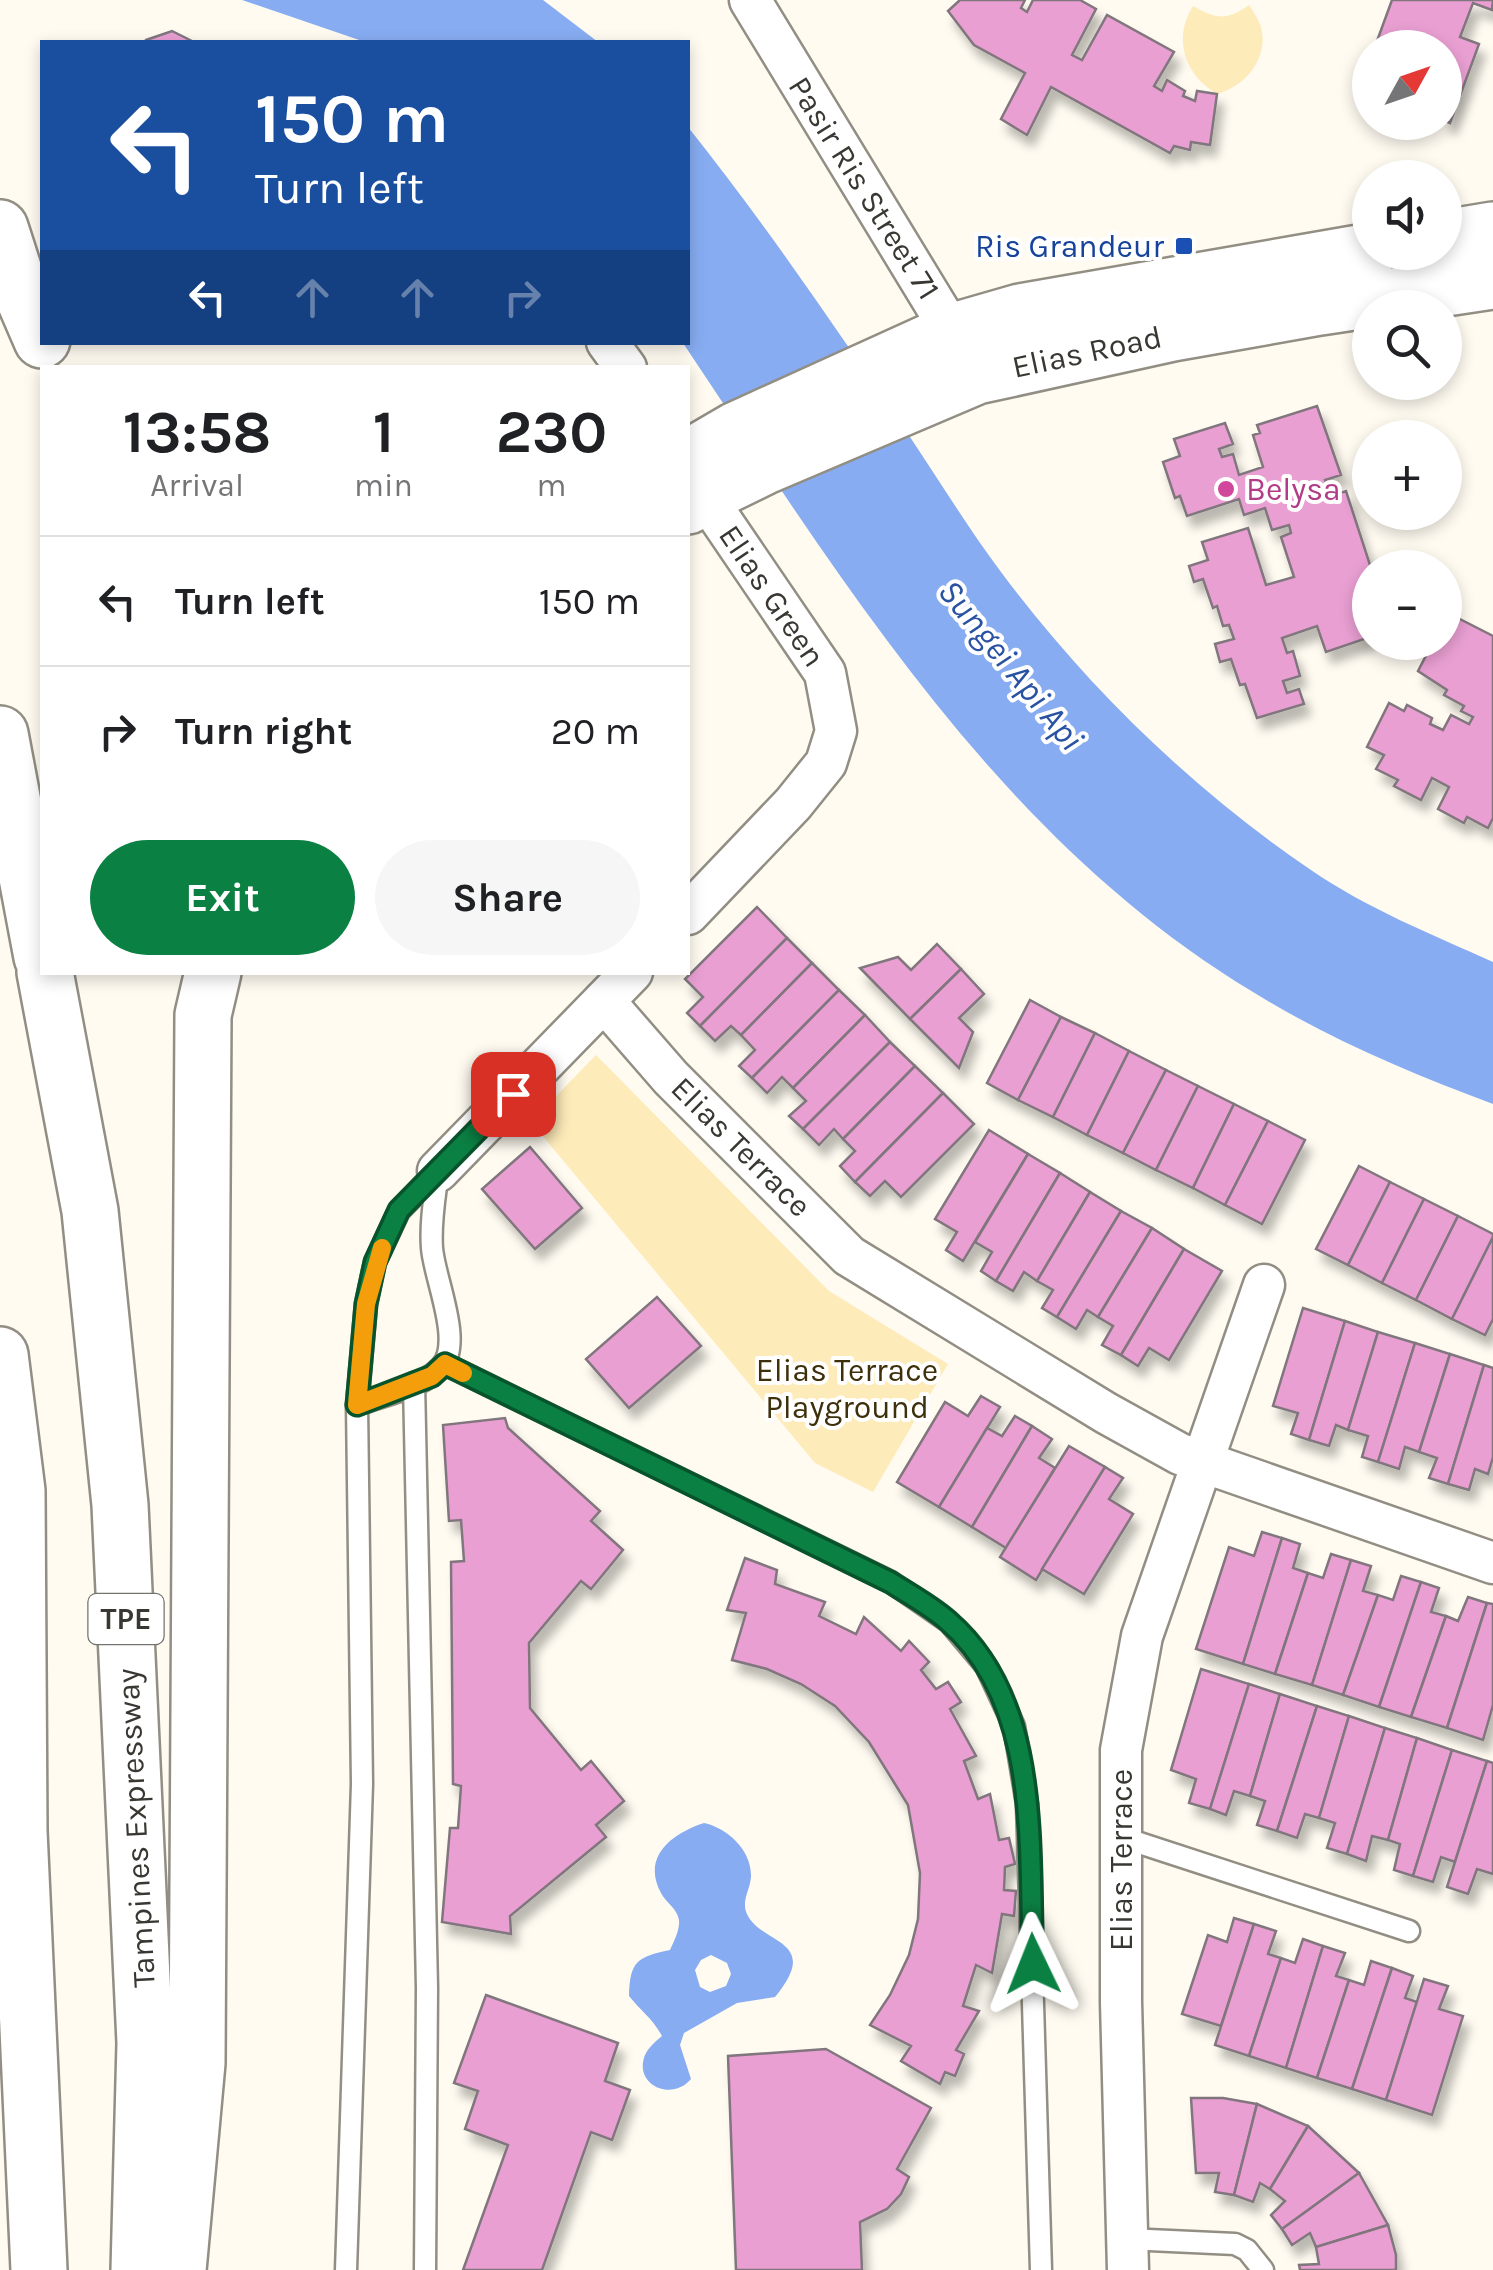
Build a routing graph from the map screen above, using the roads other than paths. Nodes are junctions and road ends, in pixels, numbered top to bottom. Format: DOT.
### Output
graph roads {
  1 [pos="750,0"];
  2 [pos="0,228"];
  3 [pos="1493,230"];
  4 [pos="1462,235"];
  5 [pos="1352,254"];
  6 [pos="1493,281"];
  7 [pos="40,335"];
  8 [pos="940,364"];
  9 [pos="692,483"];
  10 [pos="0,734"];
  11 [pos="690,912"];
  12 [pos="40,946"];
  13 [pos="47,975"];
  14 [pos="212,975"];
  15 [pos="618,987"];
  16 [pos="438,1171"];
  17 [pos="1264,1285"];
  18 [pos="0,1356"];
  19 [pos="445,1364"];
  20 [pos="414,1383"];
  21 [pos="357,1405"];
  22 [pos="1200,1462"];
  23 [pos="1493,1562"];
  24 [pos="10,1817"];
  25 [pos="1121,1836"];
  26 [pos="1409,1931"];
  27 [pos="1127,2254"];
  28 [pos="39,2270"];
  29 [pos="139,2270"];
  30 [pos="178,2270"];
  31 [pos="346,2270"];
  32 [pos="425,2270"];
  33 [pos="1041,2270"];
  34 [pos="1263,2270"];
  1 -- 8 [label="street, Pasir Ris Street 71"];
  2 -- 7 [label="main road"];
  3 -- 4 [label="main road"];
  5 -- 8 [label="main road, Elias Road"];
  6 -- 8 [label="main road, Elias Road"];
  8 -- 9 [label="main road, Elias Road"];
  9 -- 11 [label="street, Elias Green"];
  10 -- 12 [label="main road"];
  13 -- 29 [label="main road, Tampines Expressway / TPE"];
  14 -- 30 [label="main road"];
  15 -- 16 [label="street"];
  15 -- 22 [label="street, Elias Terrace"];
  16 -- 19 [label="lane"];
  16 -- 21 [label="lane"];
  17 -- 22 [label="street, Elias Terrace"];
  18 -- 24 [label="main road"];
  19 -- 20 [label="lane"];
  19 -- 33 [label="lane"];
  20 -- 21 [label="lane"];
  20 -- 32 [label="lane"];
  21 -- 31 [label="lane"];
  22 -- 23 [label="street, Elias Terrace"];
  22 -- 25 [label="street, Elias Terrace"];
  24 -- 28 [label="main road"];
  25 -- 26 [label="lane"];
  25 -- 27 [label="street, Elias Terrace"];
  27 -- 34 [label="lane"];
}
